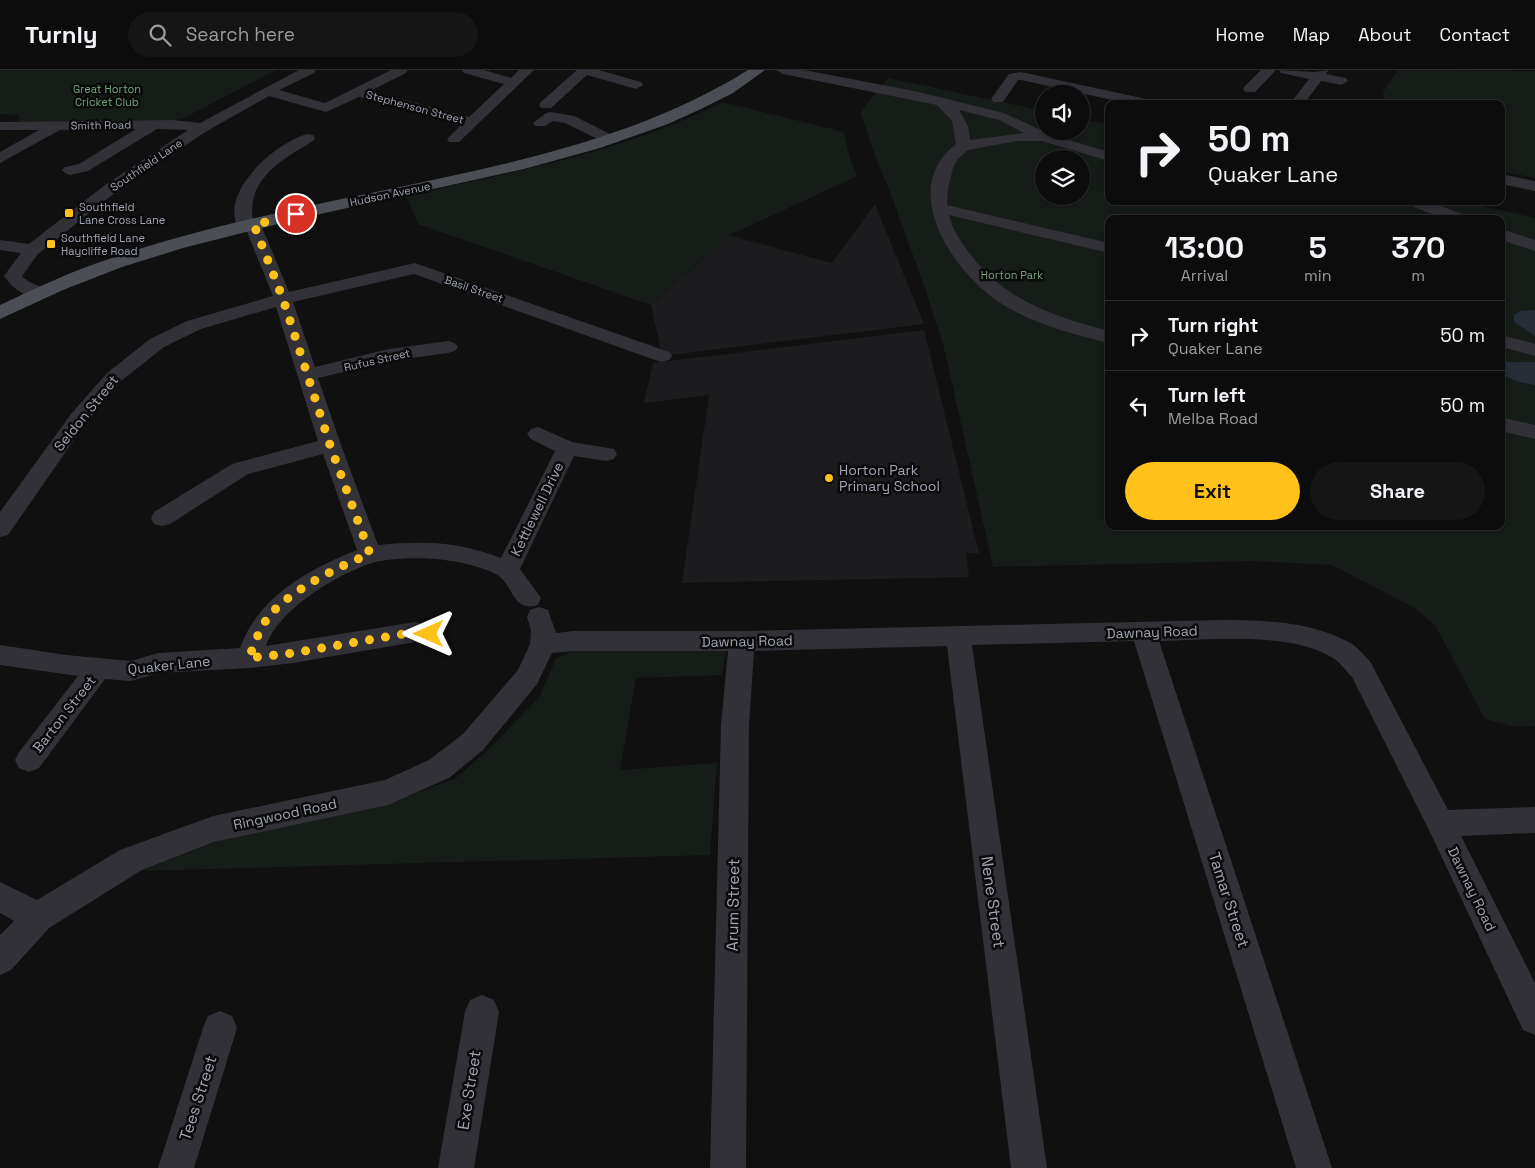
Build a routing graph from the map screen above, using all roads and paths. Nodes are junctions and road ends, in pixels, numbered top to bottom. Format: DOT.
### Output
graph roads {
  1 [pos="309,70"];
  2 [pos="401,70"];
  3 [pos="469,70"];
  4 [pos="527,70"];
  5 [pos="584,70"];
  6 [pos="758,70"];
  7 [pos="783,70"];
  8 [pos="1268,70"];
  9 [pos="1286,70"];
  10 [pos="1320,73"];
  11 [pos="1078,75"];
  12 [pos="1341,81"];
  13 [pos="512,82"];
  14 [pos="636,84"];
  15 [pos="1067,85"];
  16 [pos="1250,89"];
  17 [pos="1090,90"];
  18 [pos="267,91"];
  19 [pos="358,92"];
  20 [pos="998,99"];
  21 [pos="1133,100"];
  22 [pos="1300,100"];
  23 [pos="942,102"];
  24 [pos="546,105"];
  25 [pos="472,122"];
  26 [pos="540,123"];
  27 [pos="154,124"];
  28 [pos="58,125"];
  29 [pos="0,126"];
  30 [pos="202,128"];
  31 [pos="1035,132"];
  32 [pos="308,138"];
  33 [pos="1035,138"];
  34 [pos="454,139"];
  35 [pos="610,140"];
  36 [pos="1054,140"];
  37 [pos="962,146"];
  38 [pos="1105,156"];
  39 [pos="0,158"];
  40 [pos="70,170"];
  41 [pos="1505,180"];
  42 [pos="1535,186"];
  43 [pos="1423,205"];
  44 [pos="939,208"];
  45 [pos="1450,215"];
  46 [pos="250,226"];
  47 [pos="1505,235"];
  48 [pos="0,245"];
  49 [pos="1535,246"];
  50 [pos="1105,247"];
  51 [pos="32,250"];
  52 [pos="38,292"];
  53 [pos="283,299"];
  54 [pos="0,313"];
  55 [pos="1105,336"];
  56 [pos="1505,342"];
  57 [pos="448,347"];
  58 [pos="1535,350"];
  59 [pos="662,356"];
  60 [pos="308,375"];
  61 [pos="1505,425"];
  62 [pos="1535,432"];
  63 [pos="538,434"];
  64 [pos="330,445"];
  65 [pos="567,448"];
  66 [pos="606,454"];
  67 [pos="162,518"];
  68 [pos="0,529"];
  69 [pos="370,554"];
  70 [pos="506,570"];
  71 [pos="537,620"];
  72 [pos="1144,633"];
  73 [pos="429,634"];
  74 [pos="958,636"];
  75 [pos="742,642"];
  76 [pos="249,658"];
  77 [pos="5,662"];
  78 [pos="99,668"];
  79 [pos="29,760"];
  80 [pos="1535,820"];
  81 [pos="1440,823"];
  82 [pos="0,897"];
  83 [pos="38,917"];
  84 [pos="0,959"];
  85 [pos="482,1012"];
  86 [pos="1535,1018"];
  87 [pos="220,1028"];
  88 [pos="176,1168"];
  89 [pos="456,1168"];
  90 [pos="728,1168"];
  91 [pos="1029,1168"];
  92 [pos="1314,1168"];
  1 -- 18 [label="street, Southfield Lane"];
  2 -- 19 [label="street"];
  3 -- 13 [label="street"];
  4 -- 13 [label="street"];
  5 -- 14 [label="street"];
  5 -- 24 [label="street"];
  6 -- 35 [label="main road, Hudson Avenue"];
  7 -- 23 [label="street"];
  8 -- 16 [label="street"];
  9 -- 10 [label="street"];
  10 -- 12 [label="street"];
  10 -- 22 [label="street"];
  11 -- 15 [label="street"];
  13 -- 25 [label="street"];
  15 -- 20 [label="street"];
  17 -- 21 [label="street"];
  18 -- 19 [label="street"];
  18 -- 30 [label="street, Southfield Lane"];
  19 -- 25 [label="street, Stephenson Street"];
  23 -- 31 [label="street"];
  23 -- 37 [label="street"];
  25 -- 34 [label="street"];
  26 -- 35 [label="street"];
  27 -- 28 [label="street, Smith Road"];
  27 -- 30 [label="street, Smith Road"];
  27 -- 40 [label="street"];
  28 -- 29 [label="street, Smith Road"];
  28 -- 39 [label="street"];
  30 -- 51 [label="street, Southfield Lane"];
  32 -- 46 [label="street"];
  33 -- 37 [label="street"];
  35 -- 46 [label="main road, Hudson Avenue"];
  36 -- 38 [label="street"];
  37 -- 44 [label="street"];
  41 -- 42 [label="street"];
  43 -- 45 [label="street"];
  44 -- 50 [label="street"];
  44 -- 55 [label="street"];
  46 -- 52 [label="main road, Hudson Avenue"];
  46 -- 53 [label="street"];
  47 -- 49 [label="street"];
  48 -- 51 [label="street"];
  51 -- 52 [label="street, Southfield Lane"];
  52 -- 54 [label="main road"];
  53 -- 59 [label="street, Basil Street"];
  53 -- 60 [label="street"];
  53 -- 68 [label="street, Seldon Street"];
  56 -- 58 [label="street"];
  57 -- 60 [label="street, Rufus Street"];
  60 -- 64 [label="street"];
  61 -- 62 [label="street"];
  63 -- 65 [label="street, Kettlewell Drive"];
  64 -- 67 [label="street"];
  64 -- 69 [label="street"];
  65 -- 66 [label="street, Kettlewell Drive"];
  65 -- 70 [label="street, Kettlewell Drive"];
  69 -- 70 [label="street"];
  69 -- 76 [label="street"];
  70 -- 71 [label="street"];
  71 -- 75 [label="street, Dawnay Road"];
  71 -- 83 [label="street, Ringwood Road"];
  72 -- 74 [label="street, Dawnay Road"];
  72 -- 81 [label="street, Dawnay Road"];
  72 -- 92 [label="street, Tamar Street"];
  73 -- 76 [label="street, Quaker Lane"];
  74 -- 75 [label="street, Dawnay Road"];
  74 -- 91 [label="street, Nene Street"];
  75 -- 90 [label="street, Arum Street"];
  76 -- 78 [label="street, Quaker Lane"];
  77 -- 78 [label="street, Quaker Lane"];
  78 -- 79 [label="street, Barton Street"];
  80 -- 81 [label="street"];
  81 -- 86 [label="street, Dawnay Road"];
  82 -- 83 [label="street"];
  83 -- 84 [label="street, Ringwood Road"];
  85 -- 89 [label="street, Exe Street"];
  87 -- 88 [label="street, Tees Street"];
}
